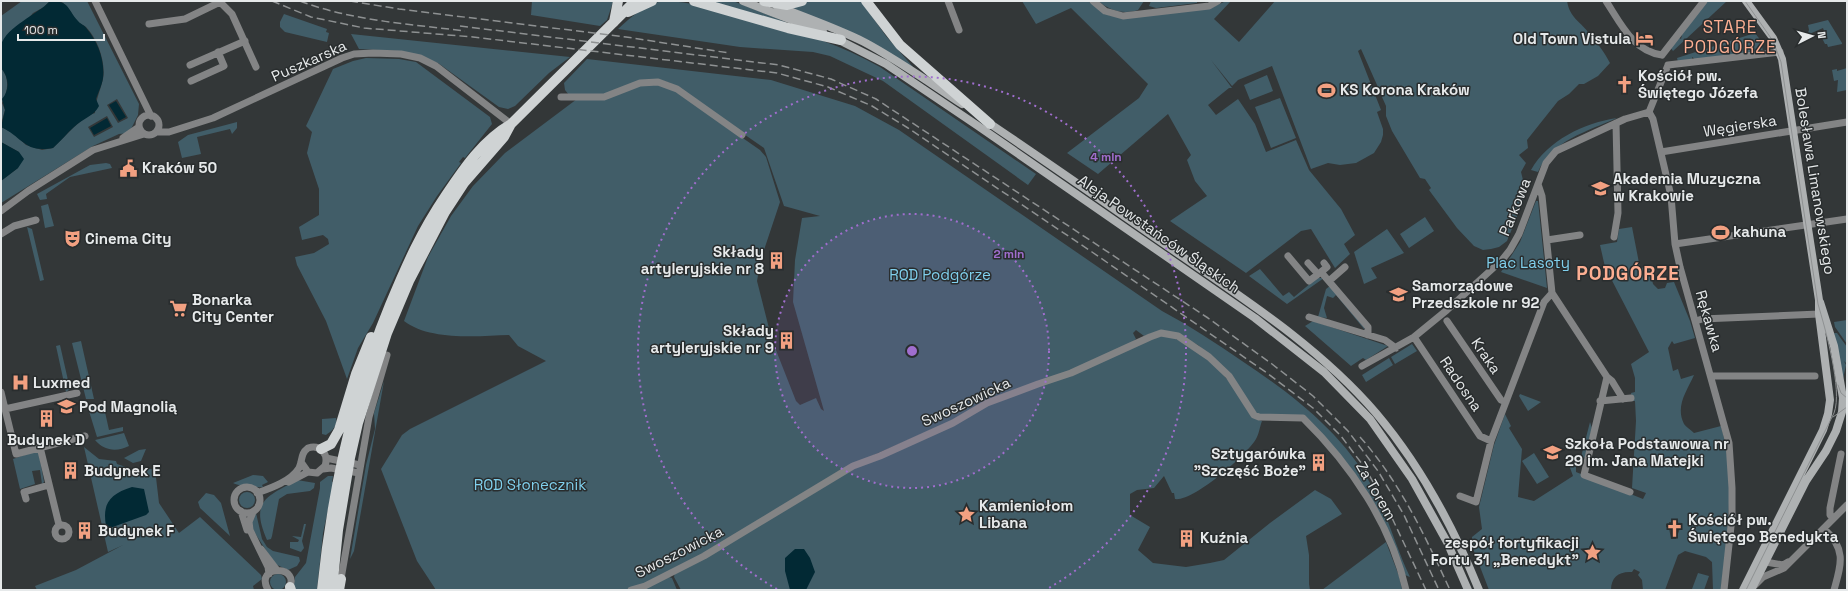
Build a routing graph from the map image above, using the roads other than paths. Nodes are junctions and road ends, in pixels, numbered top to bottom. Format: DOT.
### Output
graph roads {
  1 [pos="94,1"];
  2 [pos="220,1"];
  3 [pos="618,1"];
  4 [pos="635,1"];
  5 [pos="652,1"];
  6 [pos="694,1"];
  7 [pos="743,1"];
  8 [pos="763,1"];
  9 [pos="802,1"];
  10 [pos="866,1"];
  11 [pos="948,1"];
  12 [pos="1092,1"];
  13 [pos="1218,1"];
  14 [pos="1606,1"];
  15 [pos="1704,1"];
  16 [pos="1746,1"];
  17 [pos="617,19"];
  18 [pos="149,24"];
  19 [pos="959,30"];
  20 [pos="841,40"];
  21 [pos="245,41"];
  22 [pos="218,52"];
  23 [pos="1780,52"];
  24 [pos="1662,56"];
  25 [pos="190,65"];
  26 [pos="1668,65"];
  27 [pos="256,67"];
  28 [pos="191,81"];
  29 [pos="141,97"];
  30 [pos="561,97"];
  31 [pos="1649,112"];
  32 [pos="150,116"];
  33 [pos="142,118"];
  34 [pos="1847,122"];
  35 [pos="1616,123"];
  36 [pos="511,124"];
  37 [pos="990,124"];
  38 [pos="139,127"];
  39 [pos="157,128"];
  40 [pos="1793,132"];
  41 [pos="144,134"];
  42 [pos="742,135"];
  43 [pos="120,140"];
  44 [pos="1661,152"];
  45 [pos="1538,184"];
  46 [pos="1,211"];
  47 [pos="1847,219"];
  48 [pos="36,220"];
  49 [pos="1808,225"];
  50 [pos="1,234"];
  51 [pos="1580,234"];
  52 [pos="1614,237"];
  53 [pos="1547,240"];
  54 [pos="1675,244"];
  55 [pos="421,255"];
  56 [pos="1288,256"];
  57 [pos="1308,263"];
  58 [pos="1324,263"];
  59 [pos="1345,267"];
  60 [pos="1319,273"];
  61 [pos="1329,281"];
  62 [pos="1552,293"];
  63 [pos="391,303"];
  64 [pos="1821,313"];
  65 [pos="1309,317"];
  66 [pos="1447,321"];
  67 [pos="1696,321"];
  68 [pos="1368,335"];
  69 [pos="1414,337"];
  70 [pos="1396,348"];
  71 [pos="387,355"];
  72 [pos="1362,366"];
  73 [pos="1711,376"];
  74 [pos="1815,376"];
  75 [pos="1607,377"];
  76 [pos="1,392"];
  77 [pos="77,393"];
  78 [pos="1631,398"];
  79 [pos="1845,398"];
  80 [pos="1623,399"];
  81 [pos="1600,401"];
  82 [pos="1506,402"];
  83 [pos="1830,406"];
  84 [pos="5,410"];
  85 [pos="1844,414"];
  86 [pos="1303,418"];
  87 [pos="85,436"];
  88 [pos="1491,441"];
  89 [pos="40,447"];
  90 [pos="324,454"];
  91 [pos="1841,454"];
  92 [pos="346,458"];
  93 [pos="300,462"];
  94 [pos="360,465"];
  95 [pos="323,469"];
  96 [pos="308,472"];
  97 [pos="359,473"];
  98 [pos="49,485"];
  99 [pos="1630,492"];
  100 [pos="259,496"];
  101 [pos="1460,496"];
  102 [pos="26,499"];
  103 [pos="1847,505"];
  104 [pos="241,512"];
  105 [pos="253,512"];
  106 [pos="1833,519"];
  107 [pos="59,525"];
  108 [pos="1824,529"];
  109 [pos="252,535"];
  110 [pos="259,548"];
  111 [pos="1844,554"];
  112 [pos="1762,561"];
  113 [pos="1790,561"];
  114 [pos="277,570"];
  115 [pos="269,574"];
  116 [pos="341,579"];
  117 [pos="290,589"];
  118 [pos="1751,589"];
  119 [pos="268,590"];
  120 [pos="324,590"];
  121 [pos="339,590"];
  122 [pos="631,590"];
  123 [pos="1406,590"];
  124 [pos="1468,590"];
  125 [pos="1479,590"];
  126 [pos="1724,590"];
  127 [pos="1743,590"];
  128 [pos="1834,590"];
  1 -- 29 [label="street"];
  2 -- 18 [label="street"];
  2 -- 21 [label="street"];
  3 -- 17 [label="main road"];
  4 -- 17 [label="main road"];
  5 -- 17 [label="main road"];
  6 -- 20 [label="main road"];
  7 -- 20 [label="main road, Aleja Powstańców Śląskich"];
  8 -- 9 [label="main road"];
  8 -- 37 [label="main road, Aleja Powstańców Śląskich"];
  10 -- 37 [label="main road"];
  11 -- 19 [label="street"];
  12 -- 13 [label="street"];
  14 -- 24 [label="street"];
  15 -- 24 [label="street"];
  16 -- 23 [label="main road, Bolesława Limanowskiego"];
  17 -- 36 [label="main road"];
  20 -- 124 [label="main road, Aleja Powstańców Śląskich"];
  21 -- 22 [label="street"];
  21 -- 27 [label="street"];
  22 -- 25 [label="street"];
  22 -- 28 [label="street"];
  23 -- 26 [label="street"];
  23 -- 40 [label="main road, Bolesława Limanowskiego"];
  24 -- 26 [label="street"];
  26 -- 31 [label="street"];
  29 -- 32 [label="street"];
  29 -- 33 [label="street"];
  30 -- 42 [label="street"];
  31 -- 35 [label="street, Parkowa"];
  31 -- 44 [label="street, Rękawka"];
  32 -- 33 [label="street"];
  32 -- 39 [label="street"];
  33 -- 38 [label="street"];
  34 -- 40 [label="street, Węgierska"];
  35 -- 45 [label="street, Parkowa"];
  35 -- 52 [label="street"];
  36 -- 39 [label="street, Puszkarska"];
  36 -- 55 [label="main road"];
  36 -- 63 [label="main road"];
  37 -- 125 [label="main road, Aleja Powstańców Śląskich"];
  38 -- 41 [label="street"];
  38 -- 43 [label="street"];
  39 -- 41 [label="street"];
  40 -- 44 [label="street, Węgierska"];
  40 -- 49 [label="main road, Bolesława Limanowskiego"];
  41 -- 43 [label="street"];
  43 -- 46 [label="street"];
  44 -- 54 [label="street, Rękawka"];
  45 -- 53 [label="street"];
  45 -- 69 [label="street, Parkowa"];
  47 -- 49 [label="street"];
  48 -- 50 [label="street"];
  49 -- 54 [label="street"];
  49 -- 64 [label="main road, Bolesława Limanowskiego"];
  51 -- 53 [label="street"];
  53 -- 62 [label="street"];
  54 -- 67 [label="street, Rękawka"];
  55 -- 71 [label="main road"];
  55 -- 92 [label="main road"];
  56 -- 60 [label="street"];
  57 -- 60 [label="street"];
  58 -- 60 [label="street"];
  59 -- 61 [label="street"];
  60 -- 61 [label="street"];
  61 -- 68 [label="street"];
  62 -- 75 [label="street"];
  62 -- 82 [label="street"];
  63 -- 90 [label="main road"];
  63 -- 92 [label="main road"];
  64 -- 67 [label="street"];
  64 -- 79 [label="main road, Bolesława Limanowskiego"];
  64 -- 83 [label="main road, Bolesława Limanowskiego"];
  65 -- 68 [label="street"];
  66 -- 82 [label="street, Kraka"];
  67 -- 73 [label="street, Rękawka"];
  68 -- 70 [label="street"];
  69 -- 70 [label="street, Parkowa"];
  69 -- 88 [label="street, Radosna"];
  70 -- 72 [label="street, Parkowa"];
  71 -- 94 [label="street"];
  73 -- 74 [label="street"];
  73 -- 126 [label="street, Rękawka"];
  75 -- 80 [label="street"];
  75 -- 81 [label="street"];
  76 -- 84 [label="street"];
  77 -- 84 [label="street"];
  78 -- 80 [label="street"];
  79 -- 83 [label="main road"];
  79 -- 85 [label="main road, Bolesława Limanowskiego"];
  80 -- 81 [label="street"];
  81 -- 99 [label="street"];
  82 -- 88 [label="street"];
  83 -- 85 [label="main road"];
  83 -- 112 [label="main road, Bolesława Limanowskiego"];
  84 -- 89 [label="street"];
  85 -- 112 [label="main road, Bolesława Limanowskiego"];
  86 -- 122 [label="street, Swoszowicka"];
  86 -- 123 [label="street, Za Torem"];
  87 -- 89 [label="street"];
  88 -- 101 [label="street"];
  89 -- 98 [label="street"];
  90 -- 93 [label="street"];
  90 -- 94 [label="street"];
  90 -- 95 [label="street"];
  91 -- 106 [label="street"];
  92 -- 120 [label="main road"];
  93 -- 96 [label="street"];
  93 -- 100 [label="street"];
  94 -- 97 [label="street"];
  95 -- 96 [label="street"];
  95 -- 97 [label="street"];
  96 -- 100 [label="street"];
  97 -- 116 [label="street"];
  98 -- 102 [label="street"];
  98 -- 107 [label="street"];
  100 -- 104 [label="street"];
  100 -- 105 [label="street"];
  103 -- 106 [label="street"];
  104 -- 105 [label="street"];
  104 -- 109 [label="street"];
  105 -- 109 [label="street"];
  106 -- 108 [label="street"];
  108 -- 111 [label="street"];
  108 -- 113 [label="street"];
  109 -- 110 [label="street"];
  110 -- 114 [label="street"];
  110 -- 115 [label="street"];
  111 -- 128 [label="street"];
  112 -- 113 [label="street"];
  112 -- 118 [label="main road, Bolesława Limanowskiego"];
  112 -- 127 [label="main road, Bolesława Limanowskiego"];
  113 -- 118 [label="street"];
  114 -- 115 [label="street"];
  114 -- 117 [label="street"];
  115 -- 119 [label="street"];
  116 -- 121 [label="main road"];
}
